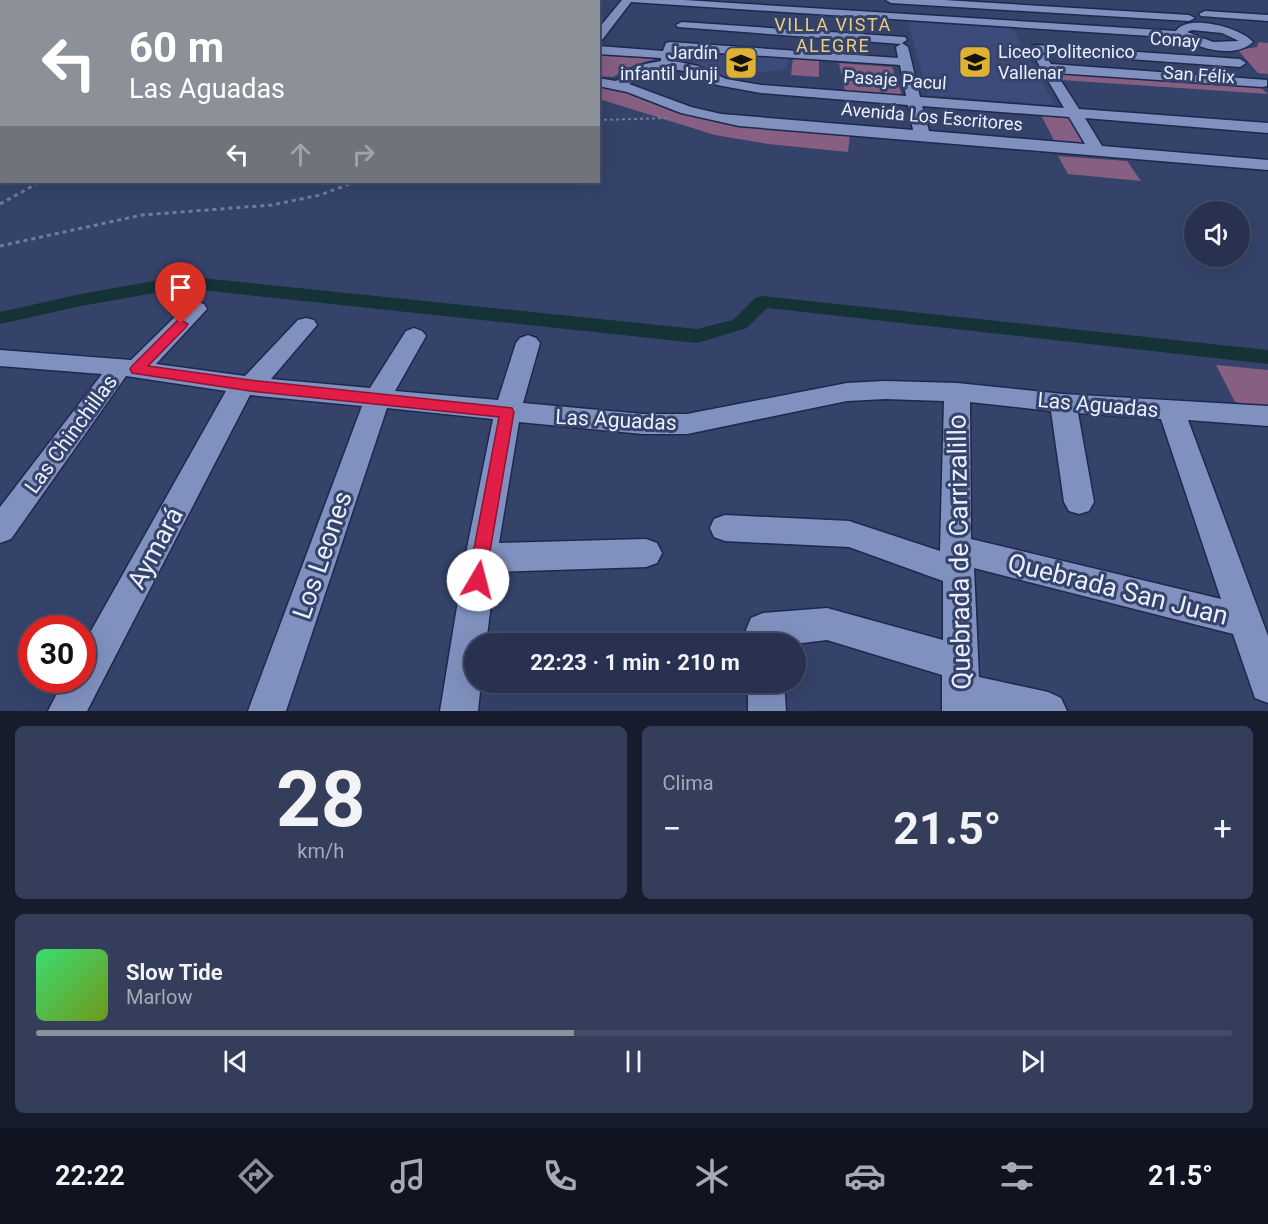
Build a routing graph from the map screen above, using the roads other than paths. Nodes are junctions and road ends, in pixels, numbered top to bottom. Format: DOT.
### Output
graph roads {
  1 [pos="627,0"];
  2 [pos="634,0"];
  3 [pos="893,0"];
  4 [pos="691,3"];
  5 [pos="1183,13"];
  6 [pos="833,14"];
  7 [pos="896,18"];
  8 [pos="1268,18"];
  9 [pos="682,25"];
  10 [pos="1022,26"];
  11 [pos="1200,27"];
  12 [pos="1127,32"];
  13 [pos="600,33"];
  14 [pos="831,35"];
  15 [pos="1183,35"];
  16 [pos="1243,38"];
  17 [pos="1260,38"];
  18 [pos="901,39"];
  19 [pos="1222,46"];
  20 [pos="1036,49"];
  21 [pos="600,50"];
  22 [pos="668,55"];
  23 [pos="1153,56"];
  24 [pos="826,57"];
  25 [pos="906,62"];
  26 [pos="1240,63"];
  27 [pos="1047,68"];
  28 [pos="600,82"];
  29 [pos="1056,83"];
  30 [pos="621,84"];
  31 [pos="1265,85"];
  32 [pos="1174,91"];
  33 [pos="830,95"];
  34 [pos="914,101"];
  35 [pos="1038,110"];
  36 [pos="1075,113"];
  37 [pos="829,127"];
  38 [pos="1268,128"];
  39 [pos="922,136"];
  40 [pos="1057,148"];
  41 [pos="1098,152"];
  42 [pos="1268,165"];
  43 [pos="196,309"];
  44 [pos="306,325"];
  45 [pos="414,336"];
  46 [pos="528,343"];
  47 [pos="0,358"];
  48 [pos="129,368"];
  49 [pos="247,385"];
  50 [pos="957,392"];
  51 [pos="377,399"];
  52 [pos="1063,403"];
  53 [pos="1172,411"];
  54 [pos="507,412"];
  55 [pos="1268,416"];
  56 [pos="1079,502"];
  57 [pos="725,528"];
  58 [pos="0,531"];
  59 [pos="646,554"];
  60 [pos="481,558"];
  61 [pos="957,561"];
  62 [pos="1246,621"];
  63 [pos="763,633"];
  64 [pos="1268,685"];
  65 [pos="961,688"];
  66 [pos="766,693"];
  67 [pos="67,711"];
  68 [pos="267,711"];
  69 [pos="459,711"];
  70 [pos="767,711"];
  71 [pos="1048,711"];
  1 -- 13 [label="street"];
  2 -- 4 [label="street"];
  3 -- 5 [label="street"];
  3 -- 7 [label="street"];
  4 -- 6 [label="street"];
  4 -- 9 [label="street"];
  5 -- 8 [label="street"];
  5 -- 11 [label="street"];
  6 -- 7 [label="street"];
  6 -- 14 [label="street"];
  7 -- 10 [label="street"];
  7 -- 18 [label="street"];
  9 -- 14 [label="street"];
  9 -- 22 [label="street"];
  10 -- 12 [label="street"];
  10 -- 20 [label="street"];
  11 -- 15 [label="street"];
  11 -- 16 [label="street"];
  12 -- 15 [label="street"];
  12 -- 23 [label="street"];
  14 -- 18 [label="street"];
  15 -- 19 [label="street"];
  16 -- 17 [label="street"];
  16 -- 19 [label="street"];
  18 -- 25 [label="street"];
  19 -- 26 [label="street"];
  20 -- 23 [label="street, Conay"];
  20 -- 27 [label="street"];
  21 -- 22 [label="street"];
  22 -- 24 [label="street"];
  22 -- 30 [label="street"];
  22 -- 33 [label="street, Pasaje Pacul"];
  23 -- 26 [label="street, Conay"];
  24 -- 25 [label="street"];
  24 -- 33 [label="street"];
  25 -- 34 [label="street"];
  26 -- 31 [label="street"];
  27 -- 29 [label="street"];
  27 -- 31 [label="street"];
  28 -- 30 [label="street, Avenida Los Escritores"];
  29 -- 32 [label="street, San Félix"];
  29 -- 36 [label="street"];
  30 -- 37 [label="street, Avenida Los Escritores"];
  33 -- 34 [label="street, Pasaje Pacul"];
  33 -- 37 [label="street"];
  34 -- 35 [label="street, Pasaje Pacul"];
  34 -- 39 [label="street"];
  35 -- 36 [label="street, Pasaje Pacul"];
  35 -- 40 [label="street"];
  36 -- 38 [label="street, Pasaje Pacul"];
  36 -- 41 [label="street"];
  37 -- 39 [label="street, Avenida Los Escritores"];
  39 -- 40 [label="street, Avenida Los Escritores"];
  40 -- 41 [label="street, Avenida Los Escritores"];
  41 -- 42 [label="street, Avenida Los Escritores"];
  43 -- 48 [label="street, Las Chinchillas"];
  44 -- 49 [label="street, Aymará"];
  45 -- 51 [label="street, Los Leones"];
  46 -- 54 [label="street"];
  47 -- 48 [label="street, Las Aguadas"];
  48 -- 49 [label="street, Las Aguadas"];
  48 -- 58 [label="street, Las Chinchillas"];
  49 -- 51 [label="street, Las Aguadas"];
  49 -- 67 [label="street, Aymará"];
  50 -- 52 [label="street, Las Aguadas"];
  50 -- 54 [label="street, Las Aguadas"];
  50 -- 61 [label="street, Quebrada de Carrizalillo"];
  51 -- 54 [label="street, Las Aguadas"];
  51 -- 68 [label="street, Los Leones"];
  52 -- 53 [label="street, Las Aguadas"];
  52 -- 56 [label="street"];
  53 -- 55 [label="street, Las Aguadas"];
  53 -- 62 [label="street"];
  54 -- 60 [label="street"];
  57 -- 61 [label="street, Quebrada San Juan"];
  59 -- 60 [label="street"];
  60 -- 69 [label="street"];
  61 -- 62 [label="street, Quebrada San Juan"];
  61 -- 65 [label="street, Quebrada de Carrizalillo"];
  62 -- 64 [label="street"];
  63 -- 65 [label="street"];
  65 -- 71 [label="street"];
  66 -- 70 [label="street"];
}
